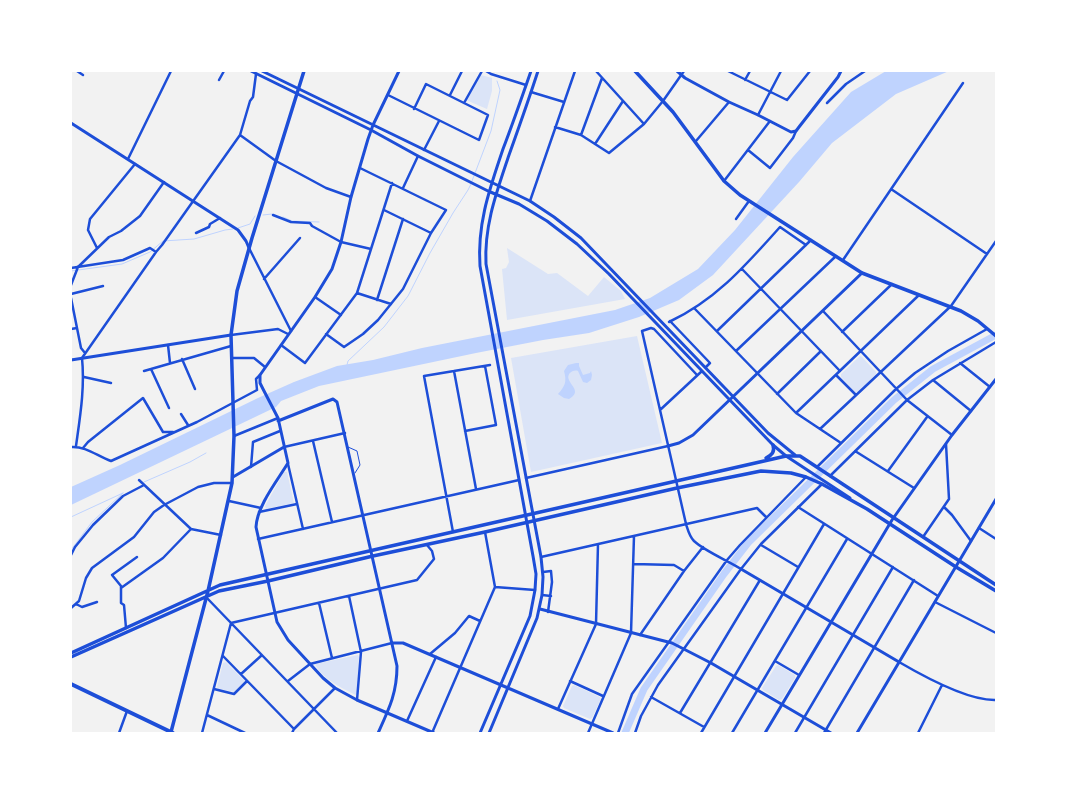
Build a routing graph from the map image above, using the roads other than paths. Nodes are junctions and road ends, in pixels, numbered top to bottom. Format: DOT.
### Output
graph roads {
  1 [pos="77,71"];
  2 [pos="171,71"];
  3 [pos="224,71"];
  4 [pos="251,71"];
  5 [pos="262,71"];
  6 [pos="304,71"];
  7 [pos="398,71"];
  8 [pos="462,71"];
  9 [pos="482,71"];
  10 [pos="486,71"];
  11 [pos="531,71"];
  12 [pos="538,71"];
  13 [pos="575,71"];
  14 [pos="596,71"];
  15 [pos="635,71"];
  16 [pos="677,71"];
  17 [pos="684,71"];
  18 [pos="728,71"];
  19 [pos="750,71"];
  20 [pos="781,71"];
  21 [pos="810,71"];
  22 [pos="841,71"];
  23 [pos="865,71"];
  24 [pos="491,73"];
  25 [pos="256,74"];
  26 [pos="83,75"];
  27 [pos="682,75"];
  28 [pos="602,78"];
  29 [pos="219,80"];
  30 [pos="745,80"];
  31 [pos="963,83"];
  32 [pos="526,85"];
  33 [pos="298,89"];
  34 [pos="531,92"];
  35 [pos="770,92"];
  36 [pos="297,94"];
  37 [pos="388,95"];
  38 [pos="450,95"];
  39 [pos="663,101"];
  40 [pos="464,102"];
  41 [pos="564,102"];
  42 [pos="623,102"];
  43 [pos="729,102"];
  44 [pos="827,104"];
  45 [pos="414,109"];
  46 [pos="758,115"];
  47 [pos="439,121"];
  48 [pos="770,121"];
  49 [pos="71,123"];
  50 [pos="644,124"];
  51 [pos="373,125"];
  52 [pos="555,127"];
  53 [pos="371,130"];
  54 [pos="796,131"];
  55 [pos="240,135"];
  56 [pos="581,136"];
  57 [pos="696,141"];
  58 [pos="595,144"];
  59 [pos="424,150"];
  60 [pos="748,150"];
  61 [pos="418,156"];
  62 [pos="128,159"];
  63 [pos="276,161"];
  64 [pos="135,164"];
  65 [pos="360,168"];
  66 [pos="724,181"];
  67 [pos="164,182"];
  68 [pos="492,182"];
  69 [pos="392,184"];
  70 [pos="499,186"];
  71 [pos="403,188"];
  72 [pos="891,189"];
  73 [pos="488,191"];
  74 [pos="496,194"];
  75 [pos="351,197"];
  76 [pos="194,201"];
  77 [pos="530,201"];
  78 [pos="750,202"];
  79 [pos="384,210"];
  80 [pos="273,215"];
  81 [pos="220,218"];
  82 [pos="736,219"];
  83 [pos="404,220"];
  84 [pos="196,233"];
  85 [pos="432,233"];
  86 [pos="300,238"];
  87 [pos="811,240"];
  88 [pos="996,241"];
  89 [pos="341,242"];
  90 [pos="806,245"];
  91 [pos="97,248"];
  92 [pos="249,248"];
  93 [pos="371,249"];
  94 [pos="156,252"];
  95 [pos="987,254"];
  96 [pos="836,256"];
  97 [pos="843,260"];
  98 [pos="78,267"];
  99 [pos="71,268"];
  100 [pos="742,269"];
  101 [pos="862,272"];
  102 [pos="264,279"];
  103 [pos="892,284"];
  104 [pos="71,285"];
  105 [pos="103,286"];
  106 [pos="761,288"];
  107 [pos="357,293"];
  108 [pos="71,294"];
  109 [pos="919,295"];
  110 [pos="315,297"];
  111 [pos="71,298"];
  112 [pos="377,300"];
  113 [pos="391,304"];
  114 [pos="950,306"];
  115 [pos="72,308"];
  116 [pos="781,308"];
  117 [pos="695,309"];
  118 [pos="823,311"];
  119 [pos="341,315"];
  120 [pos="77,328"];
  121 [pos="71,329"];
  122 [pos="987,329"];
  123 [pos="291,331"];
  124 [pos="717,331"];
  125 [pos="802,331"];
  126 [pos="842,332"];
  127 [pos="288,334"];
  128 [pos="326,334"];
  129 [pos="231,335"];
  130 [pos="994,335"];
  131 [pos="996,342"];
  132 [pos="281,345"];
  133 [pos="168,346"];
  134 [pos="231,346"];
  135 [pos="736,352"];
  136 [pos="821,352"];
  137 [pos="861,352"];
  138 [pos="85,353"];
  139 [pos="82,358"];
  140 [pos="231,358"];
  141 [pos="182,359"];
  142 [pos="71,360"];
  143 [pos="170,363"];
  144 [pos="960,363"];
  145 [pos="490,365"];
  146 [pos="485,366"];
  147 [pos="265,367"];
  148 [pos="706,367"];
  149 [pos="151,369"];
  150 [pos="144,371"];
  151 [pos="454,371"];
  152 [pos="702,371"];
  153 [pos="840,371"];
  154 [pos="880,372"];
  155 [pos="757,374"];
  156 [pos="260,375"];
  157 [pos="697,375"];
  158 [pos="836,375"];
  159 [pos="84,377"];
  160 [pos="996,379"];
  161 [pos="933,380"];
  162 [pos="111,383"];
  163 [pos="990,387"];
  164 [pos="194,389"];
  165 [pos="898,390"];
  166 [pos="777,394"];
  167 [pos="856,395"];
  168 [pos="733,397"];
  169 [pos="906,399"];
  170 [pos="730,400"];
  171 [pos="233,404"];
  172 [pos="169,408"];
  173 [pos="660,411"];
  174 [pos="971,411"];
  175 [pos="181,414"];
  176 [pos="796,414"];
  177 [pos="927,417"];
  178 [pos="278,420"];
  179 [pos="188,426"];
  180 [pos="820,429"];
  181 [pos="280,431"];
  182 [pos="465,431"];
  183 [pos="174,432"];
  184 [pos="345,434"];
  185 [pos="234,435"];
  186 [pos="952,435"];
  187 [pos="313,441"];
  188 [pos="841,443"];
  189 [pos="946,443"];
  190 [pos="773,445"];
  191 [pos="71,446"];
  192 [pos="76,446"];
  193 [pos="668,446"];
  194 [pos="284,447"];
  195 [pos="348,447"];
  196 [pos="83,448"];
  197 [pos="855,451"];
  198 [pos="795,455"];
  199 [pos="786,456"];
  200 [pos="756,462"];
  201 [pos="288,463"];
  202 [pos="251,467"];
  203 [pos="817,467"];
  204 [pos="888,471"];
  205 [pos="354,474"];
  206 [pos="830,476"];
  207 [pos="233,477"];
  208 [pos="806,477"];
  209 [pos="525,478"];
  210 [pos="139,480"];
  211 [pos="519,480"];
  212 [pos="676,480"];
  213 [pos="232,483"];
  214 [pos="144,484"];
  215 [pos="822,484"];
  216 [pos="678,488"];
  217 [pos="914,488"];
  218 [pos="476,490"];
  219 [pos="446,496"];
  220 [pos="996,499"];
  221 [pos="229,501"];
  222 [pos="297,504"];
  223 [pos="164,505"];
  224 [pos="798,507"];
  225 [pos="944,507"];
  226 [pos="261,508"];
  227 [pos="867,509"];
  228 [pos="259,512"];
  229 [pos="532,513"];
  230 [pos="363,515"];
  231 [pos="525,515"];
  232 [pos="766,517"];
  233 [pos="893,518"];
  234 [pos="534,521"];
  235 [pos="332,522"];
  236 [pos="527,523"];
  237 [pos="686,524"];
  238 [pos="824,524"];
  239 [pos="890,524"];
  240 [pos="979,528"];
  241 [pos="191,529"];
  242 [pos="303,529"];
  243 [pos="453,532"];
  244 [pos="485,532"];
  245 [pos="221,535"];
  246 [pos="634,536"];
  247 [pos="923,538"];
  248 [pos="258,539"];
  249 [pos="847,539"];
  250 [pos="996,539"];
  251 [pos="972,541"];
  252 [pos="437,543"];
  253 [pos="598,544"];
  254 [pos="761,544"];
  255 [pos="427,545"];
  256 [pos="702,547"];
  257 [pos="432,551"];
  258 [pos="372,554"];
  259 [pos="872,554"];
  260 [pos="71,555"];
  261 [pos="137,557"];
  262 [pos="541,557"];
  263 [pos="727,560"];
  264 [pos="959,561"];
  265 [pos="634,564"];
  266 [pos="798,567"];
  267 [pos="893,567"];
  268 [pos="956,567"];
  269 [pos="741,568"];
  270 [pos="684,571"];
  271 [pos="543,572"];
  272 [pos="267,575"];
  273 [pos="760,580"];
  274 [pos="914,580"];
  275 [pos="268,581"];
  276 [pos="996,585"];
  277 [pos="495,587"];
  278 [pos="121,588"];
  279 [pos="380,588"];
  280 [pos="535,590"];
  281 [pos="208,591"];
  282 [pos="996,591"];
  283 [pos="783,594"];
  284 [pos="542,595"];
  285 [pos="349,596"];
  286 [pos="551,596"];
  287 [pos="938,596"];
  288 [pos="206,597"];
  289 [pos="96,602"];
  290 [pos="935,602"];
  291 [pos="319,603"];
  292 [pos="76,604"];
  293 [pos="71,608"];
  294 [pos="806,608"];
  295 [pos="540,610"];
  296 [pos="275,612"];
  297 [pos="548,612"];
  298 [pos="480,621"];
  299 [pos="831,622"];
  300 [pos="231,623"];
  301 [pos="596,624"];
  302 [pos="126,628"];
  303 [pos="631,633"];
  304 [pos="996,633"];
  305 [pos="640,635"];
  306 [pos="853,635"];
  307 [pos="393,643"];
  308 [pos="670,643"];
  309 [pos="682,648"];
  310 [pos="874,648"];
  311 [pos="361,652"];
  312 [pos="71,653"];
  313 [pos="430,654"];
  314 [pos="223,655"];
  315 [pos="262,655"];
  316 [pos="71,657"];
  317 [pos="436,657"];
  318 [pos="332,658"];
  319 [pos="775,661"];
  320 [pos="899,662"];
  321 [pos="711,663"];
  322 [pos="310,664"];
  323 [pos="461,668"];
  324 [pos="241,674"];
  325 [pos="799,675"];
  326 [pos="734,676"];
  327 [pos="247,681"];
  328 [pos="288,681"];
  329 [pos="570,681"];
  330 [pos="71,684"];
  331 [pos="501,685"];
  332 [pos="942,685"];
  333 [pos="335,688"];
  334 [pos="508,688"];
  335 [pos="214,689"];
  336 [pos="758,690"];
  337 [pos="603,696"];
  338 [pos="651,697"];
  339 [pos="357,700"];
  340 [pos="996,700"];
  341 [pos="782,705"];
  342 [pos="314,709"];
  343 [pos="558,709"];
  344 [pos="127,711"];
  345 [pos="388,713"];
  346 [pos="680,713"];
  347 [pos="207,715"];
  348 [pos="804,718"];
  349 [pos="407,721"];
  350 [pos="592,724"];
  351 [pos="704,727"];
  352 [pos="294,729"];
  353 [pos="825,732"];
  354 [pos="119,733"];
  355 [pos="172,733"];
  356 [pos="202,733"];
  357 [pos="245,733"];
  358 [pos="292,733"];
  359 [pos="337,733"];
  360 [pos="378,733"];
  361 [pos="433,733"];
  362 [pos="480,733"];
  363 [pos="489,733"];
  364 [pos="588,733"];
  365 [pos="613,733"];
  366 [pos="618,733"];
  367 [pos="635,733"];
  368 [pos="701,733"];
  369 [pos="732,733"];
  370 [pos="766,733"];
  371 [pos="795,733"];
  372 [pos="830,733"];
  373 [pos="857,733"];
  374 [pos="918,733"];
  1 -- 26 [label="street"];
  2 -- 62 [label="street"];
  3 -- 29 [label="street"];
  4 -- 25 [label="street"];
  5 -- 33 [label="street"];
  6 -- 33 [label="main road"];
  7 -- 37 [label="street"];
  8 -- 38 [label="street"];
  9 -- 40 [label="street"];
  10 -- 24 [label="street"];
  11 -- 32 [label="street"];
  12 -- 34 [label="street"];
  13 -- 41 [label="street"];
  14 -- 28 [label="street"];
  15 -- 39 [label="main road"];
  16 -- 27 [label="street"];
  17 -- 27 [label="street"];
  18 -- 30 [label="street"];
  19 -- 30 [label="street"];
  20 -- 35 [label="street"];
  21 -- 35 [label="street"];
  22 -- 54 [label="street"];
  23 -- 44 [label="street"];
  24 -- 32 [label="street"];
  25 -- 36 [label="street"];
  25 -- 55 [label="street"];
  27 -- 39 [label="street"];
  27 -- 43 [label="street"];
  28 -- 42 [label="street"];
  28 -- 56 [label="street"];
  30 -- 35 [label="street"];
  31 -- 72 [label="street"];
  32 -- 68 [label="street"];
  33 -- 36 [label="main road"];
  33 -- 51 [label="street"];
  34 -- 41 [label="street"];
  34 -- 70 [label="street"];
  35 -- 46 [label="street"];
  36 -- 53 [label="street"];
  36 -- 63 [label="main road"];
  37 -- 45 [label="street"];
  37 -- 51 [label="street"];
  38 -- 40 [label="street"];
  38 -- 45 [label="street"];
  39 -- 50 [label="street"];
  39 -- 57 [label="main road"];
  40 -- 47 [label="street"];
  41 -- 52 [label="street"];
  42 -- 50 [label="street"];
  42 -- 58 [label="street"];
  43 -- 46 [label="street"];
  43 -- 57 [label="street"];
  45 -- 47 [label="street"];
  46 -- 48 [label="street"];
  47 -- 59 [label="street"];
  48 -- 54 [label="street"];
  48 -- 60 [label="street"];
  49 -- 62 [label="street"];
  50 -- 58 [label="street"];
  51 -- 53 [label="street"];
  51 -- 59 [label="street"];
  52 -- 56 [label="street"];
  52 -- 77 [label="street"];
  53 -- 61 [label="street"];
  53 -- 65 [label="street"];
  54 -- 60 [label="street"];
  55 -- 63 [label="street"];
  55 -- 76 [label="street"];
  56 -- 58 [label="street"];
  57 -- 66 [label="main road"];
  59 -- 68 [label="street"];
  60 -- 66 [label="street"];
  61 -- 71 [label="street"];
  61 -- 73 [label="street"];
  62 -- 64 [label="street"];
  63 -- 75 [label="street"];
  63 -- 92 [label="main road"];
  64 -- 67 [label="street"];
  64 -- 91 [label="street"];
  65 -- 69 [label="street"];
  65 -- 75 [label="street"];
  66 -- 78 [label="main road"];
  67 -- 76 [label="street"];
  67 -- 91 [label="street"];
  68 -- 70 [label="street"];
  68 -- 73 [label="street"];
  69 -- 71 [label="street"];
  69 -- 79 [label="street"];
  70 -- 74 [label="street"];
  70 -- 77 [label="street"];
  71 -- 85 [label="street"];
  72 -- 95 [label="street"];
  72 -- 97 [label="street"];
  73 -- 74 [label="street"];
  73 -- 211 [label="street"];
  74 -- 152 [label="street"];
  74 -- 209 [label="street"];
  75 -- 89 [label="street"];
  76 -- 81 [label="street"];
  76 -- 94 [label="street"];
  77 -- 148 [label="street"];
  78 -- 82 [label="street"];
  78 -- 87 [label="main road"];
  79 -- 83 [label="street"];
  79 -- 93 [label="street"];
  80 -- 89 [label="street"];
  81 -- 84 [label="street"];
  81 -- 92 [label="street"];
  83 -- 85 [label="street"];
  83 -- 112 [label="street"];
  85 -- 113 [label="street"];
  86 -- 102 [label="street"];
  87 -- 90 [label="street"];
  87 -- 96 [label="main road"];
  88 -- 95 [label="street"];
  89 -- 93 [label="street"];
  89 -- 110 [label="street"];
  90 -- 100 [label="street"];
  90 -- 106 [label="street"];
  91 -- 98 [label="street"];
  92 -- 102 [label="street"];
  92 -- 129 [label="main road"];
  93 -- 107 [label="street"];
  94 -- 98 [label="street"];
  94 -- 138 [label="street"];
  95 -- 114 [label="street"];
  96 -- 97 [label="main road"];
  96 -- 116 [label="street"];
  97 -- 101 [label="main road"];
  98 -- 99 [label="street"];
  98 -- 104 [label="street"];
  100 -- 106 [label="street"];
  100 -- 117 [label="street"];
  101 -- 103 [label="main road"];
  101 -- 118 [label="street"];
  102 -- 123 [label="street"];
  103 -- 109 [label="main road"];
  103 -- 126 [label="street"];
  105 -- 108 [label="street"];
  106 -- 116 [label="street"];
  106 -- 124 [label="street"];
  107 -- 112 [label="street"];
  107 -- 119 [label="street"];
  109 -- 114 [label="main road"];
  109 -- 137 [label="street"];
  110 -- 119 [label="street"];
  110 -- 123 [label="street"];
  111 -- 115 [label="street"];
  112 -- 113 [label="street"];
  113 -- 128 [label="street"];
  114 -- 122 [label="main road"];
  114 -- 154 [label="street"];
  115 -- 120 [label="street"];
  116 -- 125 [label="street"];
  116 -- 135 [label="street"];
  117 -- 124 [label="street"];
  117 -- 148 [label="street"];
  118 -- 125 [label="street"];
  118 -- 126 [label="street"];
  119 -- 128 [label="street"];
  120 -- 121 [label="street"];
  120 -- 138 [label="street"];
  122 -- 130 [label="main road"];
  122 -- 165 [label="street"];
  123 -- 127 [label="street"];
  124 -- 135 [label="street"];
  125 -- 136 [label="street"];
  125 -- 155 [label="street"];
  126 -- 137 [label="street"];
  127 -- 129 [label="street"];
  127 -- 132 [label="street"];
  128 -- 132 [label="street"];
  129 -- 133 [label="street"];
  129 -- 134 [label="main road"];
  131 -- 144 [label="street"];
  132 -- 147 [label="street"];
  133 -- 139 [label="street"];
  133 -- 143 [label="street"];
  134 -- 140 [label="main road"];
  134 -- 141 [label="street"];
  135 -- 155 [label="street"];
  136 -- 153 [label="street"];
  136 -- 166 [label="street"];
  137 -- 153 [label="street"];
  137 -- 154 [label="street"];
  138 -- 139 [label="street"];
  139 -- 142 [label="street"];
  139 -- 159 [label="street"];
  140 -- 147 [label="street"];
  140 -- 171 [label="main road"];
  141 -- 143 [label="street"];
  141 -- 164 [label="street"];
  143 -- 149 [label="street"];
  144 -- 161 [label="street"];
  144 -- 163 [label="street"];
  145 -- 146 [label="street"];
  146 -- 151 [label="street"];
  146 -- 182 [label="street"];
  147 -- 156 [label="street"];
  148 -- 168 [label="street"];
  149 -- 150 [label="street"];
  149 -- 172 [label="street"];
  151 -- 182 [label="street"];
  151 -- 219 [label="street"];
  152 -- 157 [label="street"];
  152 -- 170 [label="street"];
  153 -- 158 [label="street"];
  154 -- 165 [label="street"];
  154 -- 167 [label="street"];
  155 -- 166 [label="street"];
  155 -- 168 [label="street"];
  156 -- 171 [label="street"];
  156 -- 178 [label="street"];
  157 -- 173 [label="street"];
  157 -- 173 [label="street"];
  158 -- 167 [label="street"];
  158 -- 176 [label="street"];
  159 -- 162 [label="street"];
  159 -- 192 [label="street"];
  160 -- 163 [label="street"];
  161 -- 169 [label="street"];
  161 -- 174 [label="street"];
  163 -- 174 [label="street"];
  165 -- 169 [label="street"];
  165 -- 188 [label="street"];
  166 -- 176 [label="street"];
  167 -- 180 [label="street"];
  168 -- 170 [label="street"];
  168 -- 198 [label="street"];
  169 -- 177 [label="street"];
  169 -- 197 [label="street"];
  170 -- 190 [label="street"];
  170 -- 193 [label="street"];
  171 -- 179 [label="street"];
  171 -- 185 [label="main road"];
  173 -- 193 [label="street"];
  174 -- 186 [label="street"];
  175 -- 179 [label="street"];
  176 -- 180 [label="street"];
  177 -- 186 [label="street"];
  177 -- 204 [label="street"];
  178 -- 181 [label="street"];
  178 -- 184 [label="street"];
  178 -- 185 [label="street"];
  179 -- 183 [label="street"];
  180 -- 188 [label="street"];
  181 -- 194 [label="street"];
  181 -- 202 [label="street"];
  182 -- 218 [label="street"];
  183 -- 196 [label="street"];
  183 -- 196 [label="street"];
  184 -- 187 [label="street"];
  184 -- 195 [label="street"];
  185 -- 207 [label="main road"];
  186 -- 189 [label="street"];
  187 -- 194 [label="street"];
  187 -- 235 [label="street"];
  188 -- 203 [label="street"];
  189 -- 217 [label="street"];
  189 -- 225 [label="street"];
  190 -- 199 [label="street"];
  190 -- 200 [label="main road"];
  191 -- 192 [label="street"];
  192 -- 196 [label="street"];
  193 -- 209 [label="street"];
  193 -- 212 [label="street"];
  194 -- 201 [label="street"];
  194 -- 202 [label="street"];
  195 -- 205 [label="street"];
  195 -- 205 [label="lane"];
  197 -- 204 [label="street"];
  197 -- 206 [label="street"];
  198 -- 199 [label="main road"];
  198 -- 203 [label="main road"];
  199 -- 200 [label="main road"];
  199 -- 227 [label="street"];
  200 -- 212 [label="main road"];
  201 -- 222 [label="street"];
  201 -- 226 [label="street"];
  202 -- 207 [label="street"];
  203 -- 206 [label="main road"];
  204 -- 217 [label="street"];
  205 -- 230 [label="street"];
  206 -- 233 [label="main road"];
  207 -- 213 [label="main road"];
  208 -- 215 [label="main road"];
  208 -- 216 [label="main road"];
  208 -- 232 [label="street"];
  209 -- 229 [label="street"];
  210 -- 214 [label="street"];
  211 -- 218 [label="street"];
  211 -- 231 [label="street"];
  212 -- 216 [label="street"];
  212 -- 229 [label="main road"];
  213 -- 221 [label="main road"];
  213 -- 223 [label="street"];
  214 -- 223 [label="street"];
  214 -- 260 [label="street"];
  215 -- 224 [label="street"];
  215 -- 227 [label="main road"];
  216 -- 234 [label="main road"];
  216 -- 237 [label="street"];
  217 -- 233 [label="street"];
  218 -- 219 [label="street"];
  219 -- 230 [label="street"];
  219 -- 243 [label="street"];
  220 -- 240 [label="street"];
  221 -- 226 [label="street"];
  221 -- 245 [label="main road"];
  222 -- 228 [label="street"];
  222 -- 242 [label="street"];
  223 -- 241 [label="street"];
  223 -- 292 [label="street"];
  224 -- 238 [label="street"];
  224 -- 254 [label="street"];
  225 -- 247 [label="street"];
  225 -- 251 [label="street"];
  226 -- 228 [label="street"];
  227 -- 239 [label="main road"];
  228 -- 248 [label="street"];
  229 -- 231 [label="main road"];
  229 -- 234 [label="street"];
  230 -- 235 [label="street"];
  230 -- 258 [label="street"];
  231 -- 236 [label="street"];
  231 -- 243 [label="main road"];
  232 -- 237 [label="street"];
  232 -- 263 [label="street"];
  233 -- 239 [label="street"];
  233 -- 247 [label="main road"];
  234 -- 236 [label="main road"];
  234 -- 262 [label="street"];
  235 -- 242 [label="street"];
  236 -- 244 [label="main road"];
  236 -- 280 [label="street"];
  237 -- 246 [label="street"];
  237 -- 256 [label="street"];
  238 -- 249 [label="street"];
  238 -- 266 [label="street"];
  239 -- 259 [label="street"];
  239 -- 268 [label="main road"];
  240 -- 250 [label="street"];
  240 -- 251 [label="street"];
  241 -- 245 [label="street"];
  241 -- 278 [label="street"];
  242 -- 248 [label="street"];
  243 -- 258 [label="main road"];
  244 -- 252 [label="main road"];
  244 -- 277 [label="street"];
  245 -- 281 [label="main road"];
  246 -- 253 [label="street"];
  246 -- 265 [label="street"];
  247 -- 264 [label="main road"];
  248 -- 272 [label="street"];
  249 -- 259 [label="street"];
  249 -- 294 [label="street"];
  251 -- 264 [label="street"];
  252 -- 255 [label="main road"];
  252 -- 257 [label="street"];
  253 -- 262 [label="street"];
  253 -- 301 [label="street"];
  254 -- 266 [label="street"];
  254 -- 269 [label="street"];
  255 -- 257 [label="street"];
  255 -- 258 [label="main road"];
  256 -- 263 [label="street"];
  256 -- 270 [label="street"];
  257 -- 279 [label="street"];
  258 -- 272 [label="main road"];
  258 -- 275 [label="main road"];
  258 -- 279 [label="street"];
  259 -- 267 [label="street"];
  259 -- 299 [label="street"];
  261 -- 278 [label="street"];
  262 -- 271 [label="street"];
  263 -- 269 [label="street"];
  263 -- 308 [label="street"];
  264 -- 268 [label="street"];
  264 -- 276 [label="main road"];
  265 -- 270 [label="street"];
  265 -- 303 [label="street"];
  266 -- 283 [label="street"];
  267 -- 274 [label="street"];
  267 -- 306 [label="street"];
  268 -- 282 [label="main road"];
  268 -- 287 [label="street"];
  269 -- 273 [label="street"];
  269 -- 309 [label="street"];
  270 -- 305 [label="street"];
  271 -- 284 [label="street"];
  271 -- 286 [label="street"];
  272 -- 275 [label="street"];
  272 -- 281 [label="main road"];
  273 -- 283 [label="street"];
  273 -- 321 [label="street"];
  274 -- 287 [label="street"];
  274 -- 310 [label="street"];
  275 -- 288 [label="main road"];
  275 -- 296 [label="street"];
  277 -- 280 [label="street"];
  277 -- 298 [label="street"];
  278 -- 302 [label="street"];
  279 -- 285 [label="street"];
  279 -- 307 [label="street"];
  280 -- 331 [label="street"];
  281 -- 288 [label="main road"];
  281 -- 302 [label="main road"];
  283 -- 294 [label="street"];
  283 -- 326 [label="street"];
  284 -- 286 [label="street"];
  284 -- 295 [label="street"];
  285 -- 291 [label="street"];
  285 -- 311 [label="street"];
  286 -- 297 [label="street"];
  287 -- 290 [label="street"];
  288 -- 300 [label="street"];
  288 -- 316 [label="main road"];
  288 -- 355 [label="main road"];
  289 -- 292 [label="street"];
  290 -- 304 [label="street"];
  290 -- 320 [label="street"];
  291 -- 296 [label="street"];
  291 -- 318 [label="street"];
  292 -- 293 [label="street"];
  294 -- 299 [label="street"];
  294 -- 319 [label="street"];
  295 -- 297 [label="street"];
  295 -- 334 [label="street"];
  296 -- 300 [label="street"];
  296 -- 322 [label="street"];
  297 -- 301 [label="street"];
  298 -- 313 [label="street"];
  298 -- 323 [label="street"];
  299 -- 306 [label="street"];
  299 -- 325 [label="street"];
  300 -- 314 [label="street"];
  300 -- 315 [label="street"];
  301 -- 303 [label="street"];
  301 -- 329 [label="street"];
  302 -- 312 [label="main road"];
  303 -- 305 [label="street"];
  303 -- 337 [label="street"];
  305 -- 308 [label="street"];
  306 -- 310 [label="street"];
  306 -- 348 [label="street"];
  307 -- 311 [label="street"];
  307 -- 313 [label="street"];
  307 -- 345 [label="street"];
  308 -- 309 [label="street"];
  308 -- 366 [label="street"];
  309 -- 321 [label="street"];
  309 -- 338 [label="street"];
  310 -- 320 [label="street"];
  310 -- 353 [label="street"];
  311 -- 318 [label="street"];
  311 -- 339 [label="street"];
  313 -- 317 [label="street"];
  314 -- 324 [label="street"];
  314 -- 335 [label="street"];
  315 -- 324 [label="street"];
  315 -- 328 [label="street"];
  317 -- 323 [label="street"];
  317 -- 349 [label="street"];
  318 -- 322 [label="street"];
  319 -- 325 [label="street"];
  319 -- 336 [label="street"];
  320 -- 332 [label="street"];
  320 -- 373 [label="street"];
  321 -- 326 [label="street"];
  321 -- 346 [label="street"];
  322 -- 328 [label="street"];
  322 -- 333 [label="street"];
  323 -- 331 [label="street"];
  323 -- 361 [label="street"];
  324 -- 327 [label="street"];
  325 -- 341 [label="street"];
  326 -- 336 [label="street"];
  326 -- 351 [label="street"];
  327 -- 335 [label="street"];
  327 -- 352 [label="street"];
  328 -- 342 [label="street"];
  329 -- 337 [label="street"];
  329 -- 343 [label="street"];
  330 -- 344 [label="highway"];
  331 -- 334 [label="street"];
  331 -- 362 [label="street"];
  332 -- 340 [label="street"];
  332 -- 374 [label="street"];
  333 -- 339 [label="street"];
  333 -- 342 [label="street"];
  334 -- 343 [label="street"];
  334 -- 363 [label="street"];
  335 -- 347 [label="street"];
  336 -- 341 [label="street"];
  336 -- 369 [label="street"];
  337 -- 350 [label="street"];
  338 -- 346 [label="street"];
  338 -- 367 [label="street"];
  339 -- 345 [label="street"];
  341 -- 348 [label="street"];
  341 -- 370 [label="street"];
  342 -- 352 [label="street"];
  342 -- 359 [label="street"];
  343 -- 350 [label="street"];
  344 -- 354 [label="street"];
  344 -- 355 [label="highway"];
  345 -- 349 [label="street"];
  345 -- 360 [label="street"];
  346 -- 351 [label="street"];
  347 -- 356 [label="street"];
  347 -- 357 [label="street"];
  348 -- 353 [label="street"];
  348 -- 371 [label="street"];
  349 -- 361 [label="street"];
  350 -- 364 [label="street"];
  350 -- 365 [label="street"];
  351 -- 368 [label="street"];
  352 -- 358 [label="street"];
  353 -- 372 [label="street"];
}
